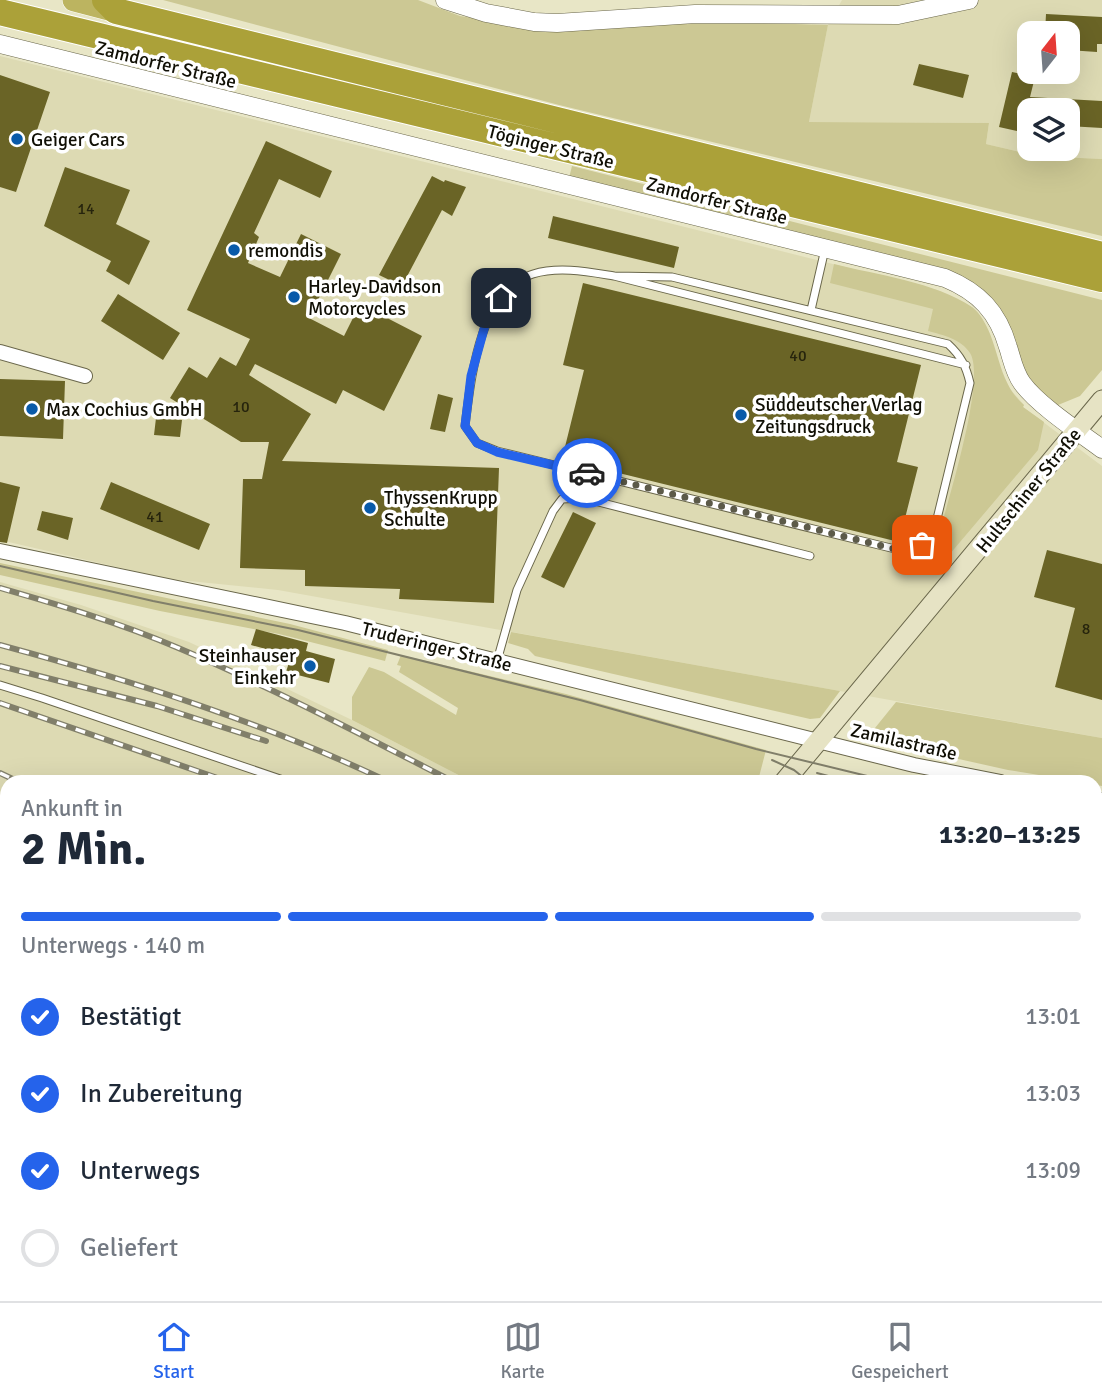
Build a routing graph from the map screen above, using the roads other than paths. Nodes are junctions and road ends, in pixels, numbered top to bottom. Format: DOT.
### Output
graph roads {
  1 [pos="74,0"];
  2 [pos="445,0"];
  3 [pos="969,0"];
  4 [pos="111,5"];
  5 [pos="830,8"];
  6 [pos="0,12"];
  7 [pos="0,44"];
  8 [pos="825,248"];
  9 [pos="1102,255"];
  10 [pos="614,276"];
  11 [pos="1102,279"];
  12 [pos="811,310"];
  13 [pos="0,352"];
  14 [pos="966,365"];
  15 [pos="85,376"];
  16 [pos="1102,400"];
  17 [pos="1077,430"];
  18 [pos="1102,449"];
  19 [pos="0,551"];
  20 [pos="810,556"];
  21 [pos="497,661"];
  22 [pos="0,685"];
  23 [pos="819,741"];
  24 [pos="268,775"];
  25 [pos="790,775"];
  26 [pos="959,775"];
  1 -- 4 [label="highway, Töginger Straße"];
  2 -- 5 [label="street"];
  3 -- 5 [label="street"];
  4 -- 9 [label="highway, Töginger Straße"];
  6 -- 11 [label="highway, Töginger Straße"];
  7 -- 8 [label="street, Zamdorfer Straße"];
  8 -- 12 [label="lane"];
  8 -- 17 [label="street, Zamdorfer Straße"];
  10 -- 12 [label="lane"];
  10 -- 14 [label="lane"];
  10 -- 14 [label="lane"];
  12 -- 14 [label="lane"];
  13 -- 15 [label="street"];
  16 -- 17 [label="main road, Hultschiner Straße"];
  17 -- 18 [label="street, Zamdorfer Straße"];
  17 -- 23 [label="main road, Hultschiner Straße"];
  19 -- 21 [label="street, Truderinger Straße"];
  20 -- 21 [label="lane"];
  21 -- 23 [label="street, Truderinger Straße"];
  22 -- 24 [label="lane"];
  23 -- 25 [label="main road"];
  23 -- 26 [label="street, Zamilastraße"];
}
